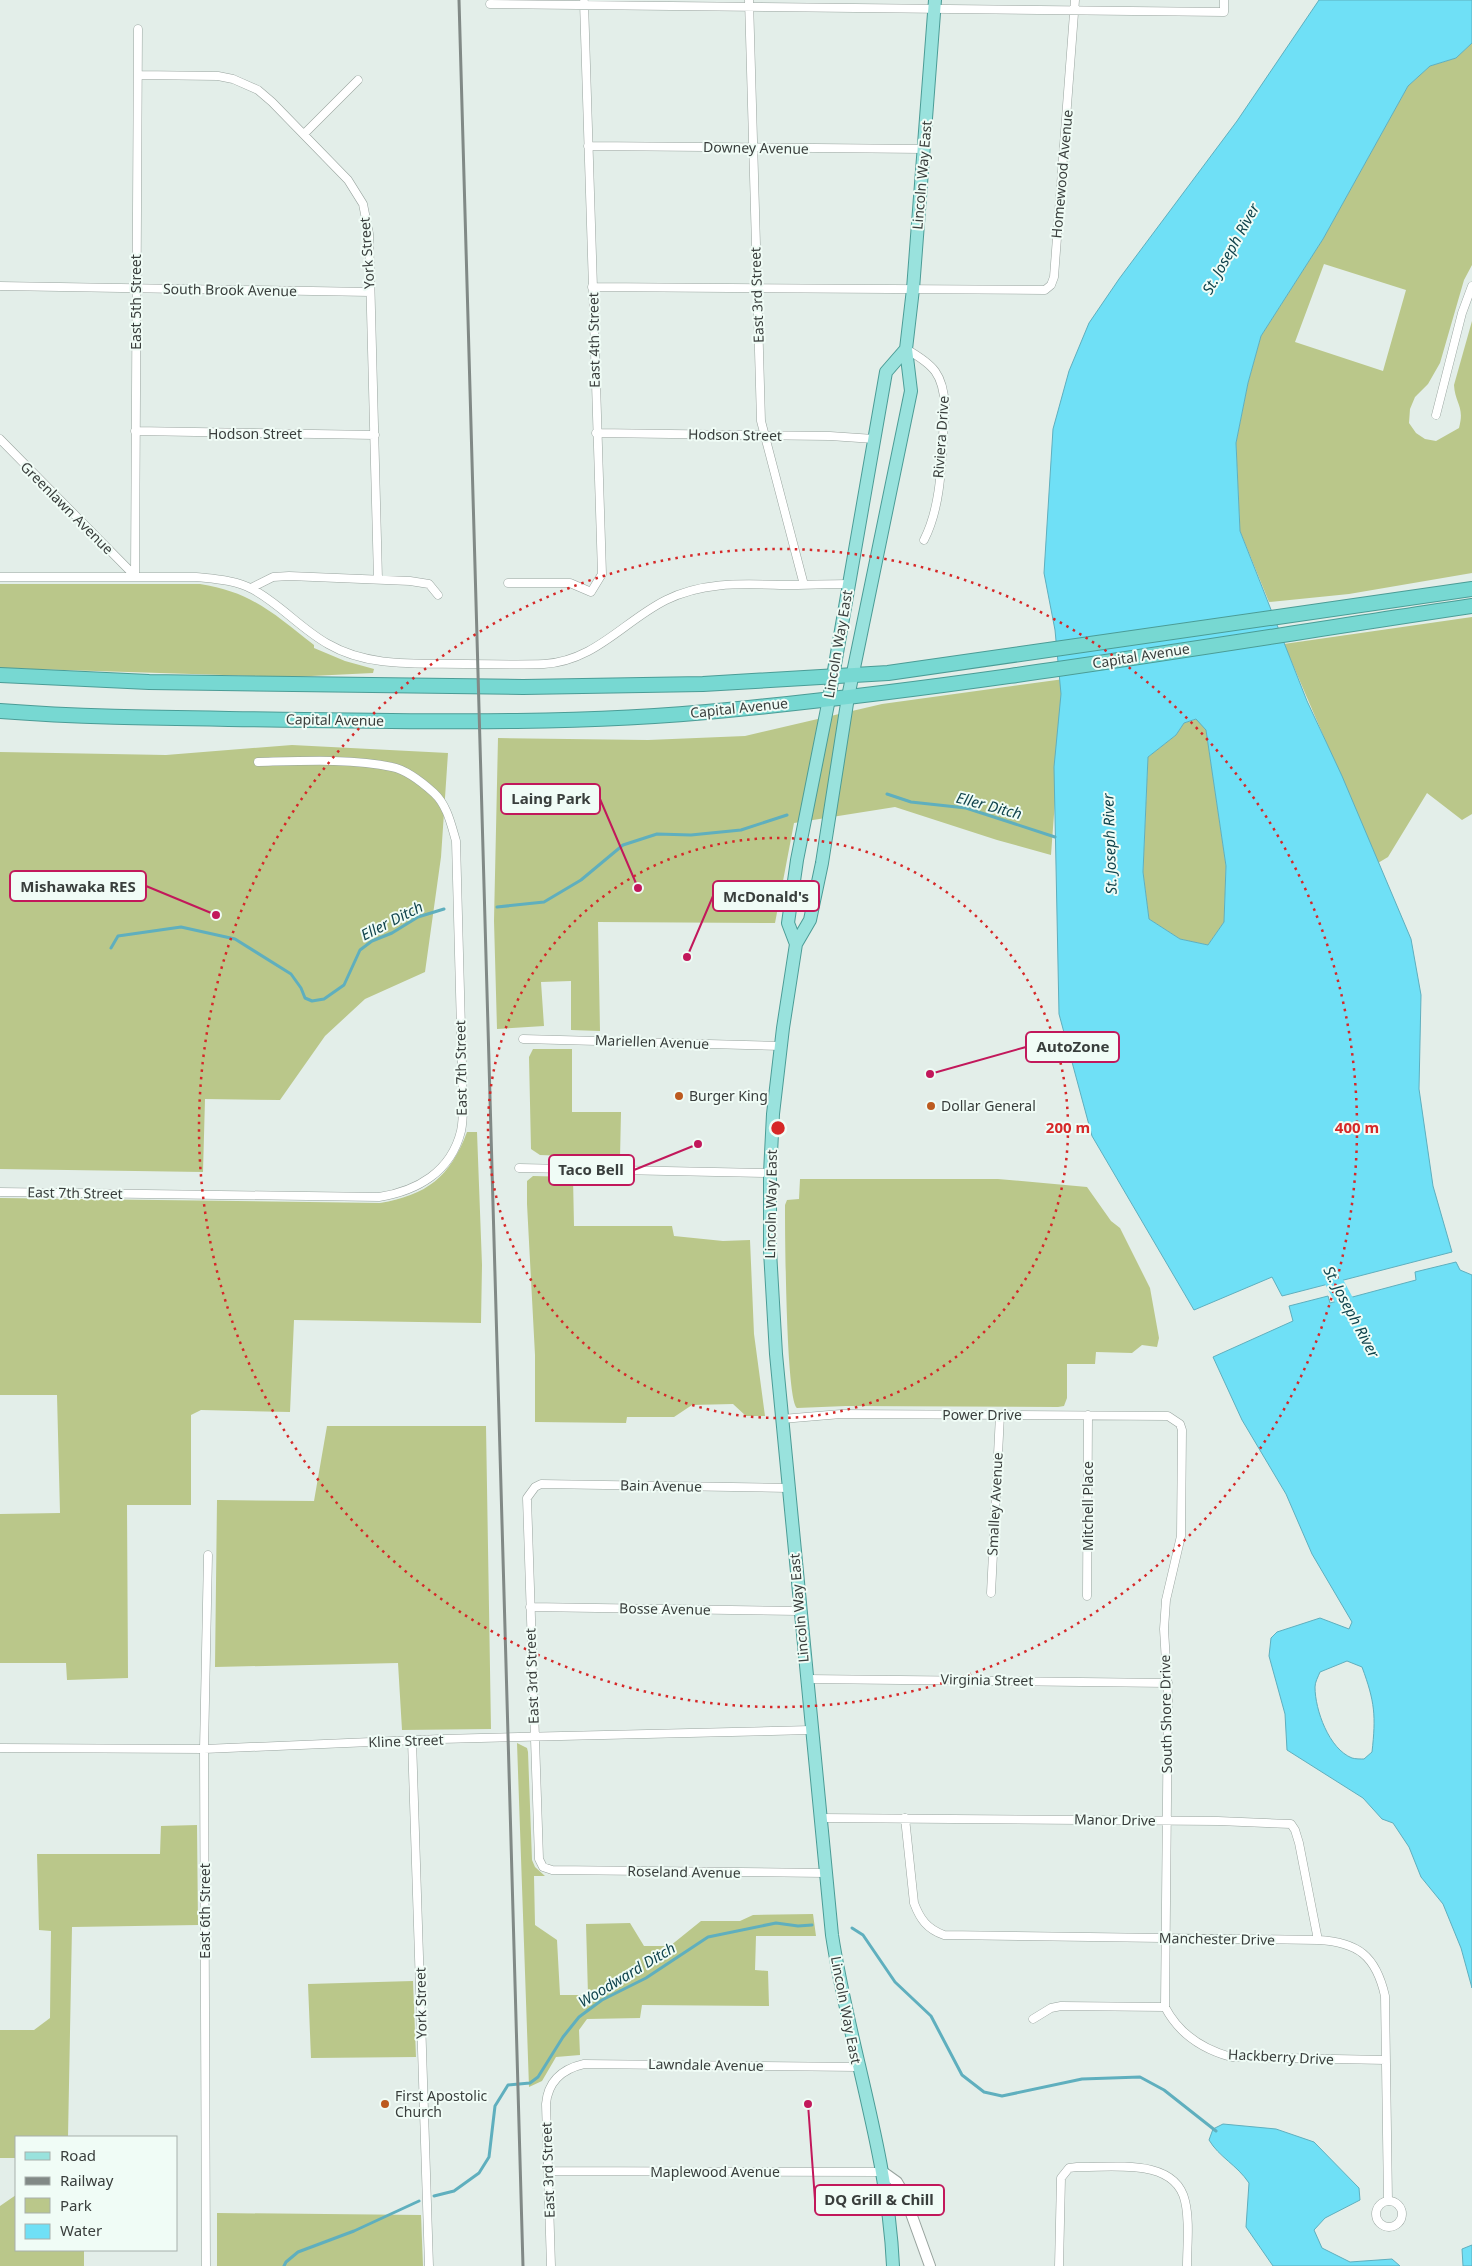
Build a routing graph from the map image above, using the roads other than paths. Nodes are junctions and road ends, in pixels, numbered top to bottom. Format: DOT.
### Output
graph roads {
  1 [pos="1075,0"];
  2 [pos="1224,0"];
  3 [pos="584,3"];
  4 [pos="749,3"];
  5 [pos="490,4"];
  6 [pos="935,5"];
  7 [pos="1075,11"];
  8 [pos="138,29"];
  9 [pos="138,75"];
  10 [pos="358,80"];
  11 [pos="304,134"];
  12 [pos="588,146"];
  13 [pos="752,148"];
  14 [pos="924,149"];
  15 [pos="0,286"];
  16 [pos="1472,286"];
  17 [pos="592,287"];
  18 [pos="757,288"];
  19 [pos="136,289"];
  20 [pos="913,289"];
  21 [pos="370,292"];
  22 [pos="906,349"];
  23 [pos="1436,415"];
  24 [pos="135,431"];
  25 [pos="596,434"];
  26 [pos="375,435"];
  27 [pos="763,436"];
  28 [pos="0,438"];
  29 [pos="874,439"];
  30 [pos="924,540"];
  31 [pos="135,576"];
  32 [pos="0,577"];
  33 [pos="378,580"];
  34 [pos="508,583"];
  35 [pos="849,584"];
  36 [pos="804,585"];
  37 [pos="251,588"];
  38 [pos="1472,588"];
  39 [pos="438,595"];
  40 [pos="1472,606"];
  41 [pos="854,673"];
  42 [pos="0,675"];
  43 [pos="833,675"];
  44 [pos="848,697"];
  45 [pos="828,699"];
  46 [pos="0,712"];
  47 [pos="258,762"];
  48 [pos="796,944"];
  49 [pos="523,1039"];
  50 [pos="781,1046"];
  51 [pos="519,1168"];
  52 [pos="770,1173"];
  53 [pos="0,1192"];
  54 [pos="1000,1415"];
  55 [pos="1088,1416"];
  56 [pos="782,1419"];
  57 [pos="1180,1424"];
  58 [pos="535,1487"];
  59 [pos="788,1488"];
  60 [pos="208,1555"];
  61 [pos="991,1594"];
  62 [pos="1087,1596"];
  63 [pos="530,1607"];
  64 [pos="799,1611"];
  65 [pos="806,1679"];
  66 [pos="1168,1683"];
  67 [pos="811,1730"];
  68 [pos="534,1737"];
  69 [pos="412,1740"];
  70 [pos="0,1748"];
  71 [pos="204,1749"];
  72 [pos="820,1818"];
  73 [pos="905,1818"];
  74 [pos="1167,1821"];
  75 [pos="543,1866"];
  76 [pos="825,1873"];
  77 [pos="1166,1939"];
  78 [pos="1318,1940"];
  79 [pos="1165,2007"];
  80 [pos="1032,2019"];
  81 [pos="1386,2060"];
  82 [pos="858,2067"];
  83 [pos="557,2076"];
  84 [pos="548,2171"];
  85 [pos="883,2172"];
  86 [pos="1388,2201"];
  87 [pos="206,2266"];
  88 [pos="429,2266"];
  89 [pos="551,2266"];
  90 [pos="893,2266"];
  91 [pos="930,2266"];
  92 [pos="1059,2266"];
  93 [pos="1187,2266"];
  1 -- 7 [label="street, Homewood Avenue"];
  2 -- 7 [label="street"];
  3 -- 4 [label="street"];
  3 -- 5 [label="street"];
  3 -- 12 [label="street, East 4th Street"];
  4 -- 6 [label="street"];
  4 -- 13 [label="street, East 3rd Street"];
  6 -- 7 [label="street"];
  6 -- 14 [label="main road, Lincoln Way East"];
  7 -- 20 [label="street, Homewood Avenue"];
  8 -- 9 [label="street, East 5th Street"];
  9 -- 11 [label="street, York Street"];
  9 -- 19 [label="street, East 5th Street"];
  10 -- 11 [label="street"];
  11 -- 21 [label="street, York Street"];
  12 -- 13 [label="street, Downey Avenue"];
  12 -- 17 [label="street, East 4th Street"];
  13 -- 14 [label="street, Downey Avenue"];
  13 -- 18 [label="street, East 3rd Street"];
  14 -- 20 [label="main road, Lincoln Way East"];
  15 -- 19 [label="street, South Brook Avenue"];
  16 -- 23 [label="street"];
  17 -- 18 [label="street"];
  17 -- 25 [label="street, East 4th Street"];
  18 -- 20 [label="street"];
  18 -- 27 [label="street, East 3rd Street"];
  19 -- 21 [label="street, South Brook Avenue"];
  19 -- 24 [label="street, East 5th Street"];
  20 -- 22 [label="main road, Lincoln Way East"];
  21 -- 26 [label="street, York Street"];
  22 -- 29 [label="main road, Lincoln Way East"];
  22 -- 30 [label="street, Riviera Drive"];
  22 -- 41 [label="main road, Lincoln Way East"];
  24 -- 26 [label="street, Hodson Street"];
  24 -- 31 [label="street, East 5th Street"];
  25 -- 27 [label="street, Hodson Street"];
  25 -- 34 [label="street, East 4th Street"];
  26 -- 33 [label="street, York Street"];
  27 -- 29 [label="street, Hodson Street"];
  27 -- 36 [label="street, East 3rd Street"];
  28 -- 31 [label="street, Greenlawn Avenue"];
  29 -- 35 [label="main road, Lincoln Way East"];
  31 -- 32 [label="street"];
  31 -- 37 [label="street"];
  33 -- 37 [label="street"];
  33 -- 39 [label="street"];
  35 -- 36 [label="street"];
  35 -- 43 [label="main road, Lincoln Way East"];
  36 -- 37 [label="street"];
  38 -- 41 [label="highway, Capital Avenue"];
  40 -- 44 [label="highway, Capital Avenue"];
  41 -- 43 [label="highway, Capital Avenue"];
  41 -- 44 [label="main road, Lincoln Way East"];
  42 -- 43 [label="highway, Capital Avenue"];
  43 -- 45 [label="main road, Lincoln Way East"];
  44 -- 45 [label="highway, Capital Avenue"];
  44 -- 48 [label="main road, Lincoln Way East"];
  45 -- 46 [label="highway, Capital Avenue"];
  45 -- 48 [label="main road, Lincoln Way East"];
  47 -- 53 [label="street, East 7th Street"];
  48 -- 50 [label="main road, Lincoln Way East"];
  49 -- 50 [label="street, Mariellen Avenue"];
  50 -- 52 [label="main road, Lincoln Way East"];
  51 -- 52 [label="street"];
  52 -- 56 [label="main road, Lincoln Way East"];
  54 -- 55 [label="street, Power Drive"];
  54 -- 56 [label="street, Power Drive"];
  54 -- 61 [label="street, Smalley Avenue"];
  55 -- 57 [label="street, Power Drive"];
  55 -- 62 [label="street, Mitchell Place"];
  56 -- 59 [label="main road, Lincoln Way East"];
  57 -- 66 [label="street, South Shore Drive"];
  58 -- 59 [label="street, Bain Avenue"];
  58 -- 63 [label="street, East 3rd Street"];
  59 -- 64 [label="main road, Lincoln Way East"];
  60 -- 71 [label="street, East 6th Street"];
  63 -- 64 [label="street, Bosse Avenue"];
  63 -- 68 [label="street, East 3rd Street"];
  64 -- 65 [label="main road, Lincoln Way East"];
  65 -- 66 [label="street, Virginia Street"];
  65 -- 67 [label="main road, Lincoln Way East"];
  66 -- 74 [label="street, South Shore Drive"];
  67 -- 68 [label="street, Kline Street"];
  67 -- 72 [label="main road, Lincoln Way East"];
  68 -- 69 [label="street, Kline Street"];
  68 -- 75 [label="street, East 3rd Street"];
  69 -- 71 [label="street, Kline Street"];
  69 -- 88 [label="street, York Street"];
  70 -- 71 [label="street, Kline Street"];
  71 -- 87 [label="street, East 6th Street"];
  72 -- 73 [label="street, Manor Drive"];
  72 -- 76 [label="main road, Lincoln Way East"];
  73 -- 74 [label="street, Manor Drive"];
  73 -- 77 [label="street, Manchester Drive"];
  74 -- 77 [label="street, South Shore Drive"];
  74 -- 78 [label="street, Manor Drive"];
  75 -- 76 [label="street, Roseland Avenue"];
  76 -- 82 [label="main road, Lincoln Way East"];
  77 -- 78 [label="street, Manchester Drive"];
  77 -- 79 [label="street, South Shore Drive"];
  78 -- 81 [label="street, Manchester Drive"];
  79 -- 80 [label="street"];
  79 -- 81 [label="street, Hackberry Drive"];
  81 -- 86 [label="street, Manchester Drive"];
  82 -- 83 [label="street, Lawndale Avenue"];
  82 -- 85 [label="main road, Lincoln Way East"];
  83 -- 84 [label="street, East 3rd Street"];
  84 -- 85 [label="street, Maplewood Avenue"];
  84 -- 89 [label="street, East 3rd Street"];
  85 -- 90 [label="main road, Lincoln Way East"];
  85 -- 91 [label="street"];
  92 -- 93 [label="street"];
}
